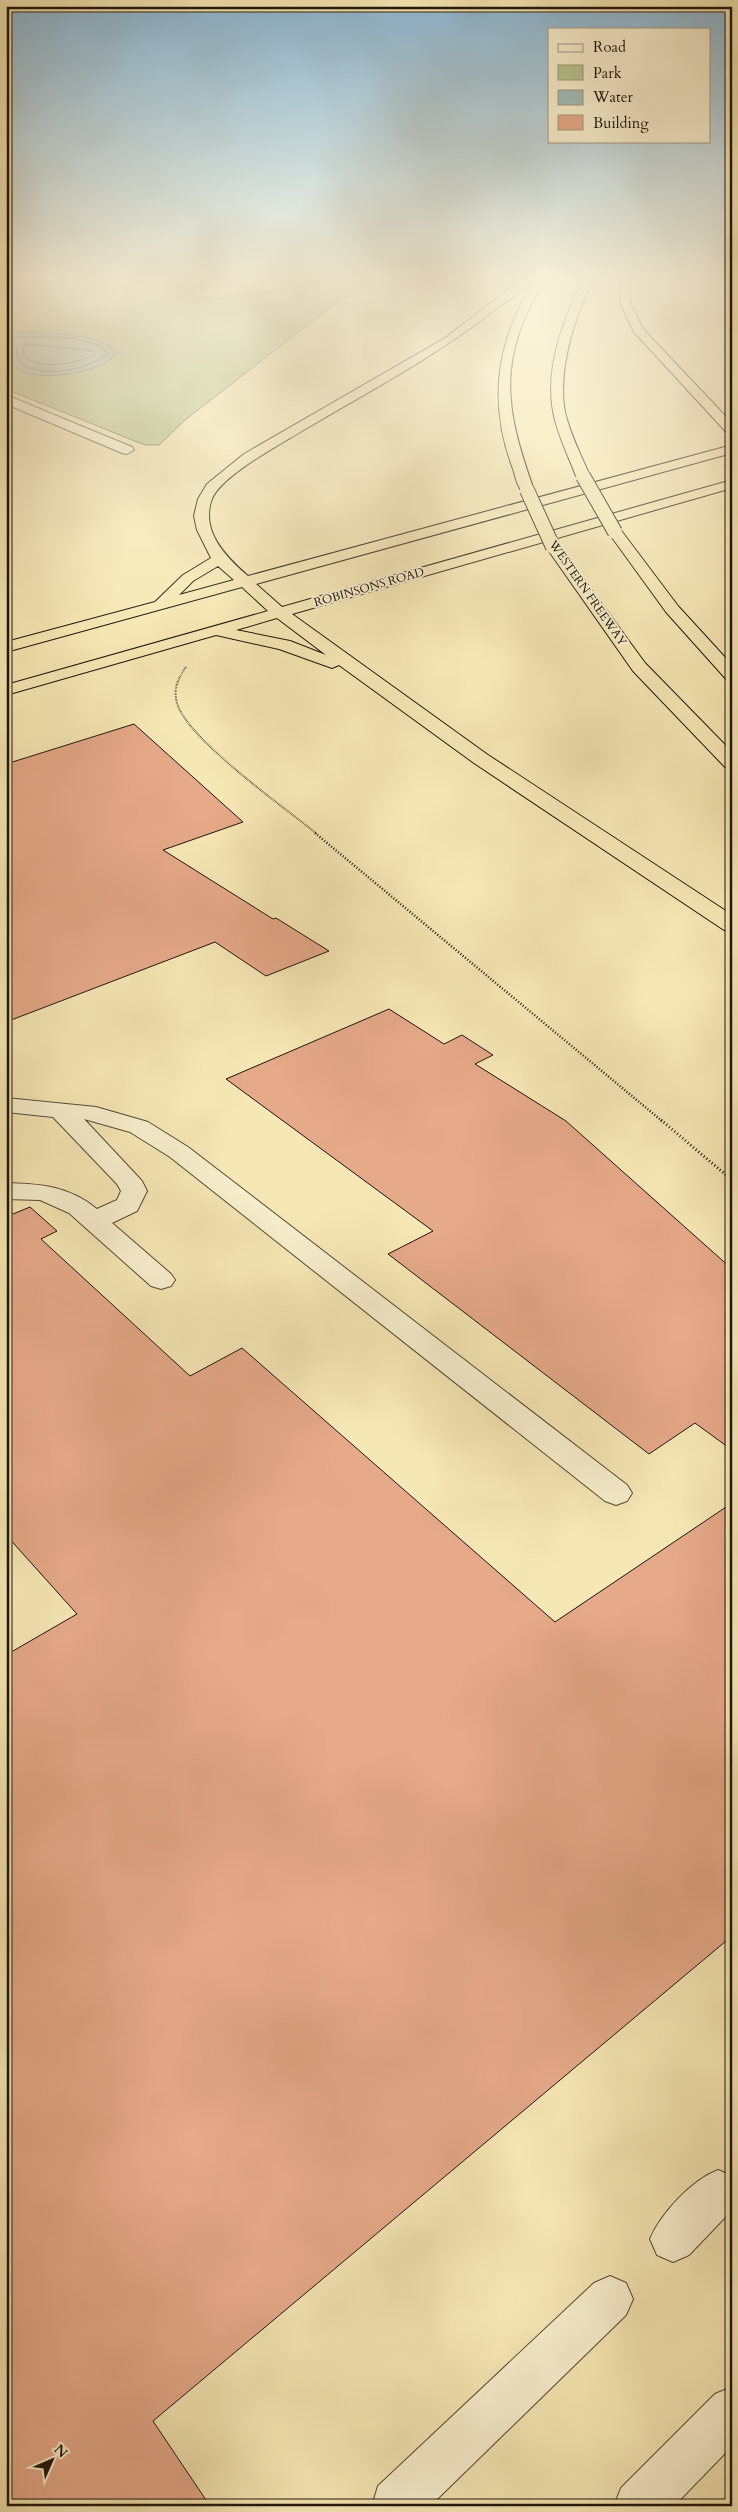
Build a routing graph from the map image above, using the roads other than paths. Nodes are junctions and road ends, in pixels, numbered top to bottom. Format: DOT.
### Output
graph roads {
  1 [pos="353,396"];
  2 [pos="505,396"];
  3 [pos="558,396"];
  4 [pos="703,396"];
  5 [pos="6,398"];
  6 [pos="726,420"];
  7 [pos="732,430"];
  8 [pos="732,449"];
  9 [pos="127,450"];
  10 [pos="703,470"];
  11 [pos="651,471"];
  12 [pos="729,477"];
  13 [pos="219,559"];
  14 [pos="244,583"];
  15 [pos="159,606"];
  16 [pos="280,613"];
  17 [pos="214,632"];
  18 [pos="6,647"];
  19 [pos="732,676"];
  20 [pos="6,690"];
  21 [pos="384,690"];
  22 [pos="732,763"];
  23 [pos="732,925"];
  24 [pos="6,1105"];
  25 [pos="61,1110"];
  26 [pos="6,1191"];
  27 [pos="94,1221"];
  28 [pos="161,1280"];
  29 [pos="616,1492"];
  30 [pos="727,2192"];
  31 [pos="674,2239"];
  32 [pos="610,2299"];
  33 [pos="732,2411"];
  34 [pos="396,2505"];
  35 [pos="639,2506"];
  1 -- 13 [label="highway"];
  2 -- 22 [label="highway, WESTERN FREEWAY, bridge"];
  3 -- 19 [label="highway, bridge"];
  4 -- 6 [label="highway"];
  5 -- 9 [label="street"];
  6 -- 7 [label="highway"];
  8 -- 11 [label="highway"];
  10 -- 11 [label="highway"];
  11 -- 14 [label="highway"];
  12 -- 16 [label="highway, ROBINSONS ROAD"];
  13 -- 14 [label="highway"];
  13 -- 15 [label="highway"];
  14 -- 15 [label="highway"];
  14 -- 16 [label="highway"];
  15 -- 18 [label="highway"];
  16 -- 17 [label="highway, ROBINSONS ROAD"];
  16 -- 21 [label="highway"];
  17 -- 20 [label="highway, ROBINSONS ROAD"];
  17 -- 21 [label="highway"];
  21 -- 23 [label="highway"];
  24 -- 25 [label="street"];
  25 -- 27 [label="street"];
  25 -- 29 [label="street"];
  26 -- 27 [label="street"];
  27 -- 28 [label="street"];
  30 -- 31 [label="street"];
  32 -- 34 [label="street"];
  33 -- 35 [label="street"];
}
